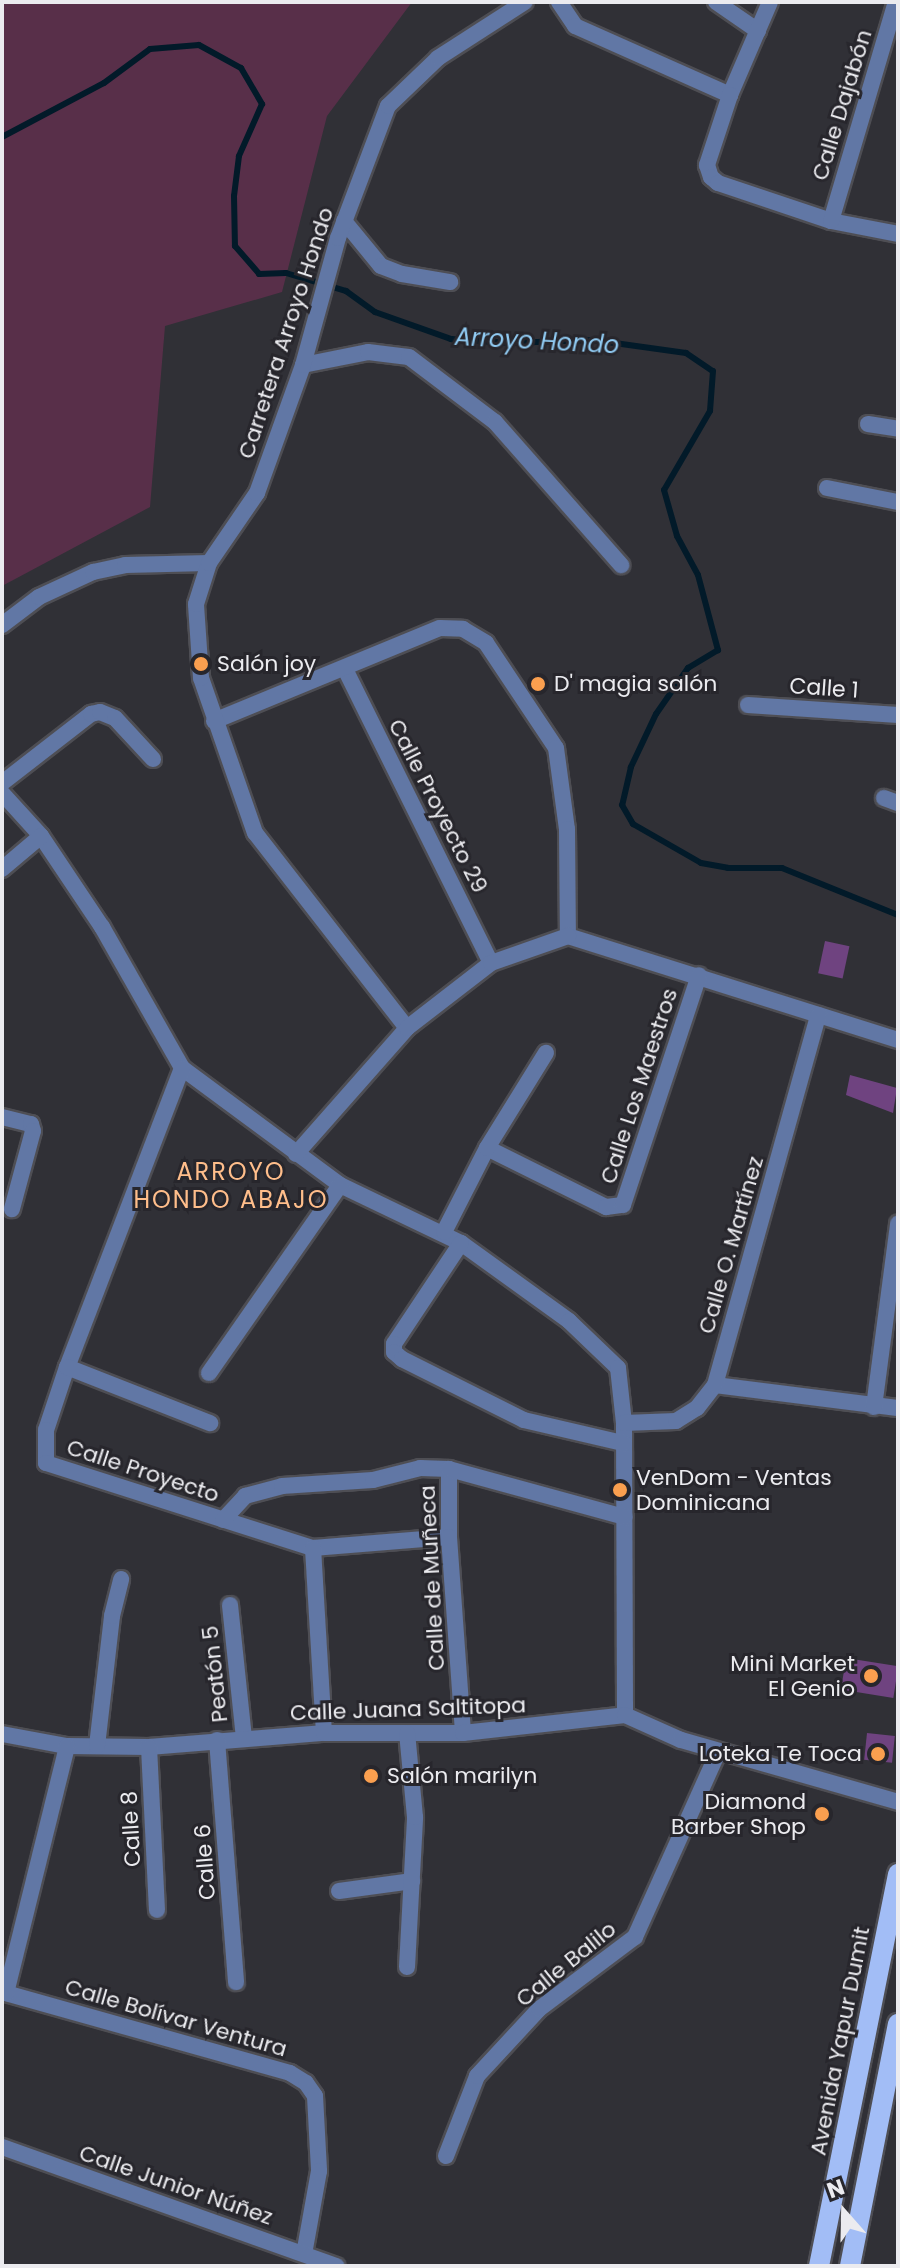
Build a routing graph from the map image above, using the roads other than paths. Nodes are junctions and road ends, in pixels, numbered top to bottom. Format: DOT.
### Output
graph roads {
  1 [pos="525,2"];
  2 [pos="559,2"];
  3 [pos="716,2"];
  4 [pos="770,2"];
  5 [pos="896,2"];
  6 [pos="758,31"];
  7 [pos="730,95"];
  8 [pos="344,221"];
  9 [pos="831,221"];
  10 [pos="898,234"];
  11 [pos="450,282"];
  12 [pos="303,365"];
  13 [pos="868,424"];
  14 [pos="898,429"];
  15 [pos="827,488"];
  16 [pos="898,502"];
  17 [pos="209,563"];
  18 [pos="621,565"];
  19 [pos="2,625"];
  20 [pos="345,669"];
  21 [pos="748,705"];
  22 [pos="898,715"];
  23 [pos="214,721"];
  24 [pos="153,759"];
  25 [pos="2,783"];
  26 [pos="2,793"];
  27 [pos="41,836"];
  28 [pos="2,869"];
  29 [pos="568,936"];
  30 [pos="491,963"];
  31 [pos="699,975"];
  32 [pos="818,1015"];
  33 [pos="407,1028"];
  34 [pos="898,1040"];
  35 [pos="546,1053"];
  36 [pos="182,1068"];
  37 [pos="2,1117"];
  38 [pos="487,1148"];
  39 [pos="296,1154"];
  40 [pos="340,1185"];
  41 [pos="12,1209"];
  42 [pos="898,1224"];
  43 [pos="444,1232"];
  44 [pos="461,1243"];
  45 [pos="67,1367"];
  46 [pos="209,1373"];
  47 [pos="715,1385"];
  48 [pos="874,1407"];
  49 [pos="898,1408"];
  50 [pos="210,1423"];
  51 [pos="624,1423"];
  52 [pos="623,1443"];
  53 [pos="449,1469"];
  54 [pos="625,1517"];
  55 [pos="223,1520"];
  56 [pos="449,1537"];
  57 [pos="313,1548"];
  58 [pos="121,1579"];
  59 [pos="230,1605"];
  60 [pos="625,1715"];
  61 [pos="324,1733"];
  62 [pos="407,1733"];
  63 [pos="463,1733"];
  64 [pos="2,1734"];
  65 [pos="244,1738"];
  66 [pos="217,1740"];
  67 [pos="67,1746"];
  68 [pos="97,1746"];
  69 [pos="149,1747"];
  70 [pos="718,1752"];
  71 [pos="898,1802"];
  72 [pos="898,1874"];
  73 [pos="412,1881"];
  74 [pos="339,1891"];
  75 [pos="157,1910"];
  76 [pos="407,1967"];
  77 [pos="236,1982"];
  78 [pos="4,1993"];
  79 [pos="898,2024"];
  80 [pos="2,2147"];
  81 [pos="446,2156"];
  82 [pos="304,2254"];
  83 [pos="336,2266"];
  84 [pos="819,2266"];
  85 [pos="850,2266"];
  1 -- 8 [label="street, Carretera Arroyo Hondo"];
  2 -- 7 [label="street"];
  3 -- 6 [label="street"];
  4 -- 6 [label="street"];
  5 -- 9 [label="street, Calle Dajabón"];
  6 -- 7 [label="street"];
  7 -- 9 [label="street"];
  8 -- 11 [label="street"];
  8 -- 12 [label="street, Carretera Arroyo Hondo"];
  9 -- 10 [label="street"];
  12 -- 17 [label="street, Carretera Arroyo Hondo"];
  12 -- 18 [label="street"];
  13 -- 14 [label="street"];
  15 -- 16 [label="street"];
  17 -- 19 [label="street"];
  17 -- 23 [label="street, Carretera Arroyo Hondo"];
  20 -- 23 [label="street"];
  20 -- 29 [label="street"];
  20 -- 30 [label="street, Calle Proyecto 29"];
  21 -- 22 [label="street, Calle 1"];
  23 -- 33 [label="street, Carretera Arroyo Hondo"];
  24 -- 25 [label="street"];
  26 -- 27 [label="street"];
  27 -- 28 [label="street"];
  27 -- 36 [label="street"];
  29 -- 30 [label="street"];
  29 -- 31 [label="street"];
  30 -- 33 [label="street"];
  31 -- 32 [label="street"];
  31 -- 38 [label="street, Calle Los Maestros"];
  32 -- 34 [label="street"];
  32 -- 47 [label="street, Calle O. Martínez"];
  33 -- 39 [label="street"];
  35 -- 38 [label="street"];
  36 -- 39 [label="street"];
  36 -- 45 [label="street, Calle Proyecto"];
  37 -- 41 [label="street"];
  38 -- 43 [label="street"];
  39 -- 40 [label="street"];
  40 -- 43 [label="street"];
  40 -- 46 [label="street"];
  42 -- 48 [label="street"];
  43 -- 44 [label="street"];
  44 -- 51 [label="street"];
  44 -- 52 [label="street"];
  45 -- 50 [label="street"];
  45 -- 55 [label="street, Calle Proyecto"];
  47 -- 48 [label="street"];
  47 -- 51 [label="street, Calle O. Martínez"];
  48 -- 49 [label="street"];
  51 -- 52 [label="street"];
  52 -- 54 [label="street"];
  53 -- 54 [label="street"];
  53 -- 55 [label="street"];
  53 -- 56 [label="street, Calle de Muñeca"];
  54 -- 60 [label="street"];
  55 -- 57 [label="street, Calle Proyecto"];
  56 -- 57 [label="street, Calle Proyecto"];
  56 -- 63 [label="street, Calle de Muñeca"];
  57 -- 61 [label="street"];
  58 -- 68 [label="street"];
  59 -- 65 [label="street, Peatón 5"];
  60 -- 63 [label="street, Calle Juana Saltitopa"];
  60 -- 70 [label="street"];
  61 -- 62 [label="street, Calle Juana Saltitopa"];
  61 -- 65 [label="street, Calle Juana Saltitopa"];
  62 -- 63 [label="street, Calle Juana Saltitopa"];
  62 -- 73 [label="street"];
  64 -- 67 [label="street, Calle Juana Saltitopa"];
  65 -- 66 [label="street, Calle Juana Saltitopa"];
  66 -- 69 [label="street, Calle Juana Saltitopa"];
  66 -- 77 [label="street, Calle 6"];
  67 -- 68 [label="street, Calle Juana Saltitopa"];
  67 -- 78 [label="street"];
  68 -- 69 [label="street, Calle Juana Saltitopa"];
  69 -- 75 [label="street, Calle 8"];
  70 -- 71 [label="street"];
  70 -- 81 [label="street, Calle Balilo"];
  72 -- 84 [label="main road, Avenida Yapur Dumit"];
  73 -- 74 [label="street"];
  73 -- 76 [label="street"];
  78 -- 82 [label="street, Calle Bolívar Ventura"];
  79 -- 85 [label="main road"];
  80 -- 82 [label="street, Calle Junior Núñez"];
  82 -- 83 [label="street, Calle Junior Núñez"];
}
